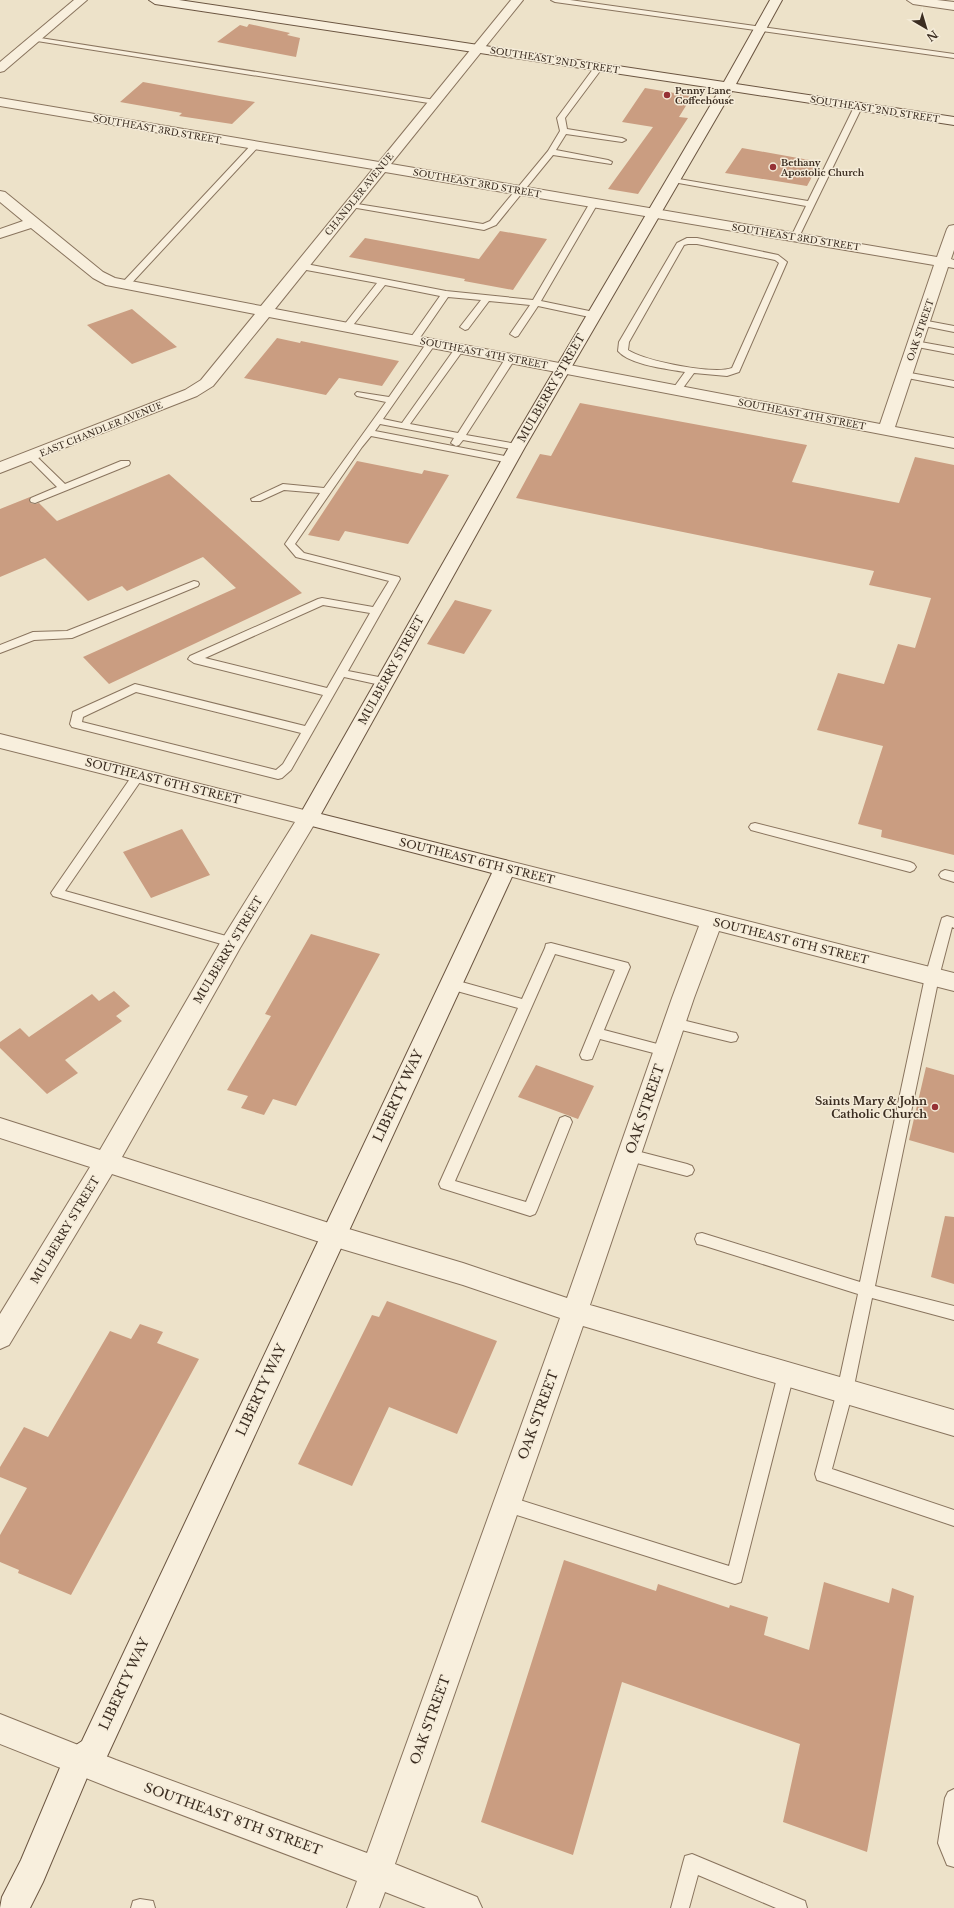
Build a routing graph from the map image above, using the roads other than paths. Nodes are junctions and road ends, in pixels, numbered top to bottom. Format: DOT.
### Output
graph roads {
  1 [pos="81,0"];
  2 [pos="155,0"];
  3 [pos="517,0"];
  4 [pos="555,0"];
  5 [pos="776,0"];
  6 [pos="913,0"];
  7 [pos="954,6"];
  8 [pos="760,29"];
  9 [pos="37,38"];
  10 [pos="478,49"];
  11 [pos="954,56"];
  12 [pos="599,67"];
  13 [pos="0,68"];
  14 [pos="728,87"];
  15 [pos="0,102"];
  16 [pos="435,102"];
  17 [pos="858,107"];
  18 [pos="954,121"];
  19 [pos="564,131"];
  20 [pos="622,140"];
  21 [pos="255,146"];
  22 [pos="551,152"];
  23 [pos="608,162"];
  24 [pos="381,167"];
  25 [pos="673,180"];
  26 [pos="519,190"];
  27 [pos="0,195"];
  28 [pos="594,203"];
  29 [pos="811,204"];
  30 [pos="351,205"];
  31 [pos="653,213"];
  32 [pos="34,222"];
  33 [pos="954,229"];
  34 [pos="0,234"];
  35 [pos="795,237"];
  36 [pos="948,263"];
  37 [pos="301,266"];
  38 [pos="383,282"];
  39 [pos="125,285"];
  40 [pos="446,294"];
  41 [pos="487,298"];
  42 [pos="536,303"];
  43 [pos="265,311"];
  44 [pos="594,315"];
  45 [pos="922,323"];
  46 [pos="347,327"];
  47 [pos="465,327"];
  48 [pos="954,329"];
  49 [pos="515,334"];
  50 [pos="414,340"];
  51 [pos="431,343"];
  52 [pos="915,344"];
  53 [pos="459,349"];
  54 [pos="954,351"];
  55 [pos="510,358"];
  56 [pos="562,368"];
  57 [pos="691,370"];
  58 [pos="904,375"];
  59 [pos="954,384"];
  60 [pos="201,388"];
  61 [pos="677,390"];
  62 [pos="360,394"];
  63 [pos="391,400"];
  64 [pos="376,420"];
  65 [pos="406,425"];
  66 [pos="886,430"];
  67 [pos="369,433"];
  68 [pos="460,436"];
  69 [pos="954,443"];
  70 [pos="452,449"];
  71 [pos="513,454"];
  72 [pos="31,456"];
  73 [pos="125,463"];
  74 [pos="0,468"];
  75 [pos="64,488"];
  76 [pos="326,491"];
  77 [pos="256,499"];
  78 [pos="35,500"];
  79 [pos="194,584"];
  80 [pos="376,611"];
  81 [pos="0,649"];
  82 [pos="341,673"];
  83 [pos="384,682"];
  84 [pos="330,693"];
  85 [pos="308,731"];
  86 [pos="0,741"];
  87 [pos="138,776"];
  88 [pos="308,818"];
  89 [pos="755,827"];
  90 [pos="910,867"];
  91 [pos="506,868"];
  92 [pos="712,921"];
  93 [pos="954,923"];
  94 [pos="232,942"];
  95 [pos="932,977"];
  96 [pos="954,982"];
  97 [pos="451,984"];
  98 [pos="525,1005"];
  99 [pos="674,1023"];
  100 [pos="597,1033"];
  101 [pos="731,1037"];
  102 [pos="665,1051"];
  103 [pos="587,1055"];
  104 [pos="565,1122"];
  105 [pos="0,1128"];
  106 [pos="629,1155"];
  107 [pos="106,1162"];
  108 [pos="687,1170"];
  109 [pos="332,1235"];
  110 [pos="702,1239"];
  111 [pos="866,1290"];
  112 [pos="575,1312"];
  113 [pos="954,1314"];
  114 [pos="0,1337"];
  115 [pos="786,1374"];
  116 [pos="845,1391"];
  117 [pos="954,1423"];
  118 [pos="506,1504"];
  119 [pos="954,1518"];
  120 [pos="0,1729"];
  121 [pos="78,1762"];
  122 [pos="954,1798"];
  123 [pos="954,1858"];
  124 [pos="376,1871"];
  125 [pos="13,1908"];
  126 [pos="140,1908"];
  127 [pos="146,1908"];
  128 [pos="363,1908"];
  129 [pos="466,1908"];
  130 [pos="680,1908"];
  131 [pos="798,1908"];
  1 -- 9 [label="street"];
  2 -- 10 [label="street, SOUTHEAST 2ND STREET"];
  3 -- 10 [label="street, CHANDLER AVENUE"];
  4 -- 8 [label="lane"];
  5 -- 8 [label="street, MULBERRY STREET"];
  6 -- 7 [label="street"];
  8 -- 11 [label="lane"];
  8 -- 14 [label="street, MULBERRY STREET"];
  9 -- 13 [label="street"];
  9 -- 16 [label="lane"];
  10 -- 12 [label="street, SOUTHEAST 2ND STREET"];
  10 -- 16 [label="street, CHANDLER AVENUE"];
  12 -- 14 [label="street, SOUTHEAST 2ND STREET"];
  12 -- 19 [label="lane"];
  14 -- 17 [label="street, SOUTHEAST 2ND STREET"];
  14 -- 25 [label="street, MULBERRY STREET"];
  15 -- 21 [label="street, SOUTHEAST 3RD STREET"];
  16 -- 24 [label="street, CHANDLER AVENUE"];
  17 -- 18 [label="street, SOUTHEAST 2ND STREET"];
  17 -- 29 [label="lane"];
  19 -- 20 [label="lane"];
  19 -- 22 [label="lane"];
  21 -- 24 [label="street, SOUTHEAST 3RD STREET"];
  21 -- 39 [label="lane"];
  22 -- 23 [label="lane"];
  22 -- 26 [label="lane"];
  24 -- 26 [label="street, SOUTHEAST 3RD STREET"];
  24 -- 30 [label="street, CHANDLER AVENUE"];
  25 -- 29 [label="lane"];
  25 -- 31 [label="street, MULBERRY STREET"];
  26 -- 28 [label="street, SOUTHEAST 3RD STREET"];
  26 -- 30 [label="lane"];
  27 -- 32 [label="street, SOUTHEAST 4TH STREET"];
  28 -- 31 [label="street, SOUTHEAST 3RD STREET"];
  28 -- 42 [label="lane"];
  29 -- 35 [label="lane"];
  30 -- 37 [label="street, CHANDLER AVENUE"];
  31 -- 35 [label="street, SOUTHEAST 3RD STREET"];
  31 -- 44 [label="street, MULBERRY STREET"];
  32 -- 34 [label="street"];
  32 -- 39 [label="street, SOUTHEAST 4TH STREET"];
  33 -- 36 [label="street, OAK STREET"];
  35 -- 36 [label="street, SOUTHEAST 3RD STREET"];
  36 -- 45 [label="street, OAK STREET"];
  37 -- 38 [label="lane"];
  37 -- 43 [label="street, CHANDLER AVENUE"];
  38 -- 40 [label="lane"];
  38 -- 46 [label="lane"];
  39 -- 43 [label="street, SOUTHEAST 4TH STREET"];
  40 -- 41 [label="lane"];
  40 -- 50 [label="lane"];
  41 -- 42 [label="lane"];
  41 -- 47 [label="lane"];
  42 -- 44 [label="lane"];
  42 -- 49 [label="lane"];
  43 -- 46 [label="street, SOUTHEAST 4TH STREET"];
  43 -- 60 [label="street, CHANDLER AVENUE"];
  44 -- 56 [label="street, MULBERRY STREET"];
  45 -- 48 [label="lane"];
  45 -- 52 [label="street, OAK STREET"];
  46 -- 50 [label="street, SOUTHEAST 4TH STREET"];
  50 -- 51 [label="street, SOUTHEAST 4TH STREET"];
  51 -- 53 [label="street, SOUTHEAST 4TH STREET"];
  51 -- 63 [label="lane"];
  52 -- 54 [label="lane"];
  52 -- 58 [label="street, OAK STREET"];
  53 -- 55 [label="street, SOUTHEAST 4TH STREET"];
  53 -- 65 [label="lane"];
  55 -- 56 [label="street, SOUTHEAST 4TH STREET"];
  55 -- 68 [label="lane"];
  56 -- 61 [label="street, SOUTHEAST 4TH STREET"];
  56 -- 71 [label="street, MULBERRY STREET"];
  57 -- 57 [label="lane"];
  57 -- 61 [label="lane"];
  58 -- 59 [label="lane"];
  58 -- 66 [label="street, OAK STREET"];
  60 -- 72 [label="street, EAST CHANDLER AVENUE"];
  61 -- 66 [label="street, SOUTHEAST 4TH STREET"];
  62 -- 63 [label="lane"];
  63 -- 64 [label="lane"];
  64 -- 65 [label="lane"];
  64 -- 67 [label="lane"];
  65 -- 68 [label="lane"];
  66 -- 69 [label="street, SOUTHEAST 4TH STREET"];
  67 -- 70 [label="lane"];
  67 -- 76 [label="lane"];
  68 -- 70 [label="lane"];
  68 -- 71 [label="lane"];
  70 -- 71 [label="lane"];
  71 -- 83 [label="street, MULBERRY STREET"];
  72 -- 74 [label="street, EAST CHANDLER AVENUE"];
  72 -- 75 [label="lane"];
  73 -- 75 [label="lane"];
  75 -- 78 [label="lane"];
  76 -- 77 [label="lane"];
  76 -- 80 [label="lane"];
  79 -- 81 [label="lane"];
  80 -- 82 [label="lane"];
  80 -- 84 [label="lane"];
  82 -- 83 [label="lane"];
  82 -- 84 [label="lane"];
  83 -- 88 [label="street, MULBERRY STREET"];
  84 -- 85 [label="lane"];
  85 -- 85 [label="lane"];
  86 -- 87 [label="street, SOUTHEAST 6TH STREET"];
  87 -- 88 [label="street, SOUTHEAST 6TH STREET"];
  87 -- 94 [label="lane"];
  88 -- 91 [label="street, SOUTHEAST 6TH STREET"];
  88 -- 94 [label="street, MULBERRY STREET"];
  89 -- 90 [label="lane"];
  91 -- 92 [label="street, SOUTHEAST 6TH STREET"];
  91 -- 97 [label="street, LIBERTY WAY"];
  92 -- 95 [label="street, SOUTHEAST 6TH STREET"];
  92 -- 99 [label="street, OAK STREET"];
  93 -- 95 [label="lane"];
  94 -- 107 [label="street, MULBERRY STREET"];
  95 -- 96 [label="street, SOUTHEAST 6TH STREET"];
  95 -- 111 [label="lane"];
  97 -- 98 [label="lane"];
  97 -- 109 [label="street, LIBERTY WAY"];
  98 -- 100 [label="lane"];
  98 -- 104 [label="lane"];
  99 -- 101 [label="lane"];
  99 -- 102 [label="street, OAK STREET"];
  100 -- 102 [label="lane"];
  100 -- 103 [label="lane"];
  102 -- 106 [label="street, OAK STREET"];
  105 -- 107 [label="street"];
  106 -- 108 [label="lane"];
  106 -- 112 [label="street, OAK STREET"];
  107 -- 109 [label="street"];
  107 -- 114 [label="street, MULBERRY STREET"];
  109 -- 112 [label="street"];
  109 -- 121 [label="street, LIBERTY WAY"];
  110 -- 111 [label="lane"];
  111 -- 113 [label="lane"];
  111 -- 116 [label="lane"];
  112 -- 115 [label="street"];
  112 -- 118 [label="street, OAK STREET"];
  115 -- 116 [label="street"];
  115 -- 118 [label="lane"];
  116 -- 117 [label="street"];
  116 -- 119 [label="lane"];
  118 -- 124 [label="street, OAK STREET"];
  120 -- 121 [label="street, SOUTHEAST 8TH STREET"];
  121 -- 124 [label="street, SOUTHEAST 8TH STREET"];
  121 -- 125 [label="street, LIBERTY WAY"];
  122 -- 123 [label="lane"];
  124 -- 128 [label="street, OAK STREET"];
  124 -- 129 [label="street, SOUTHEAST 8TH STREET"];
  126 -- 127 [label="lane"];
  130 -- 131 [label="lane"];
}
